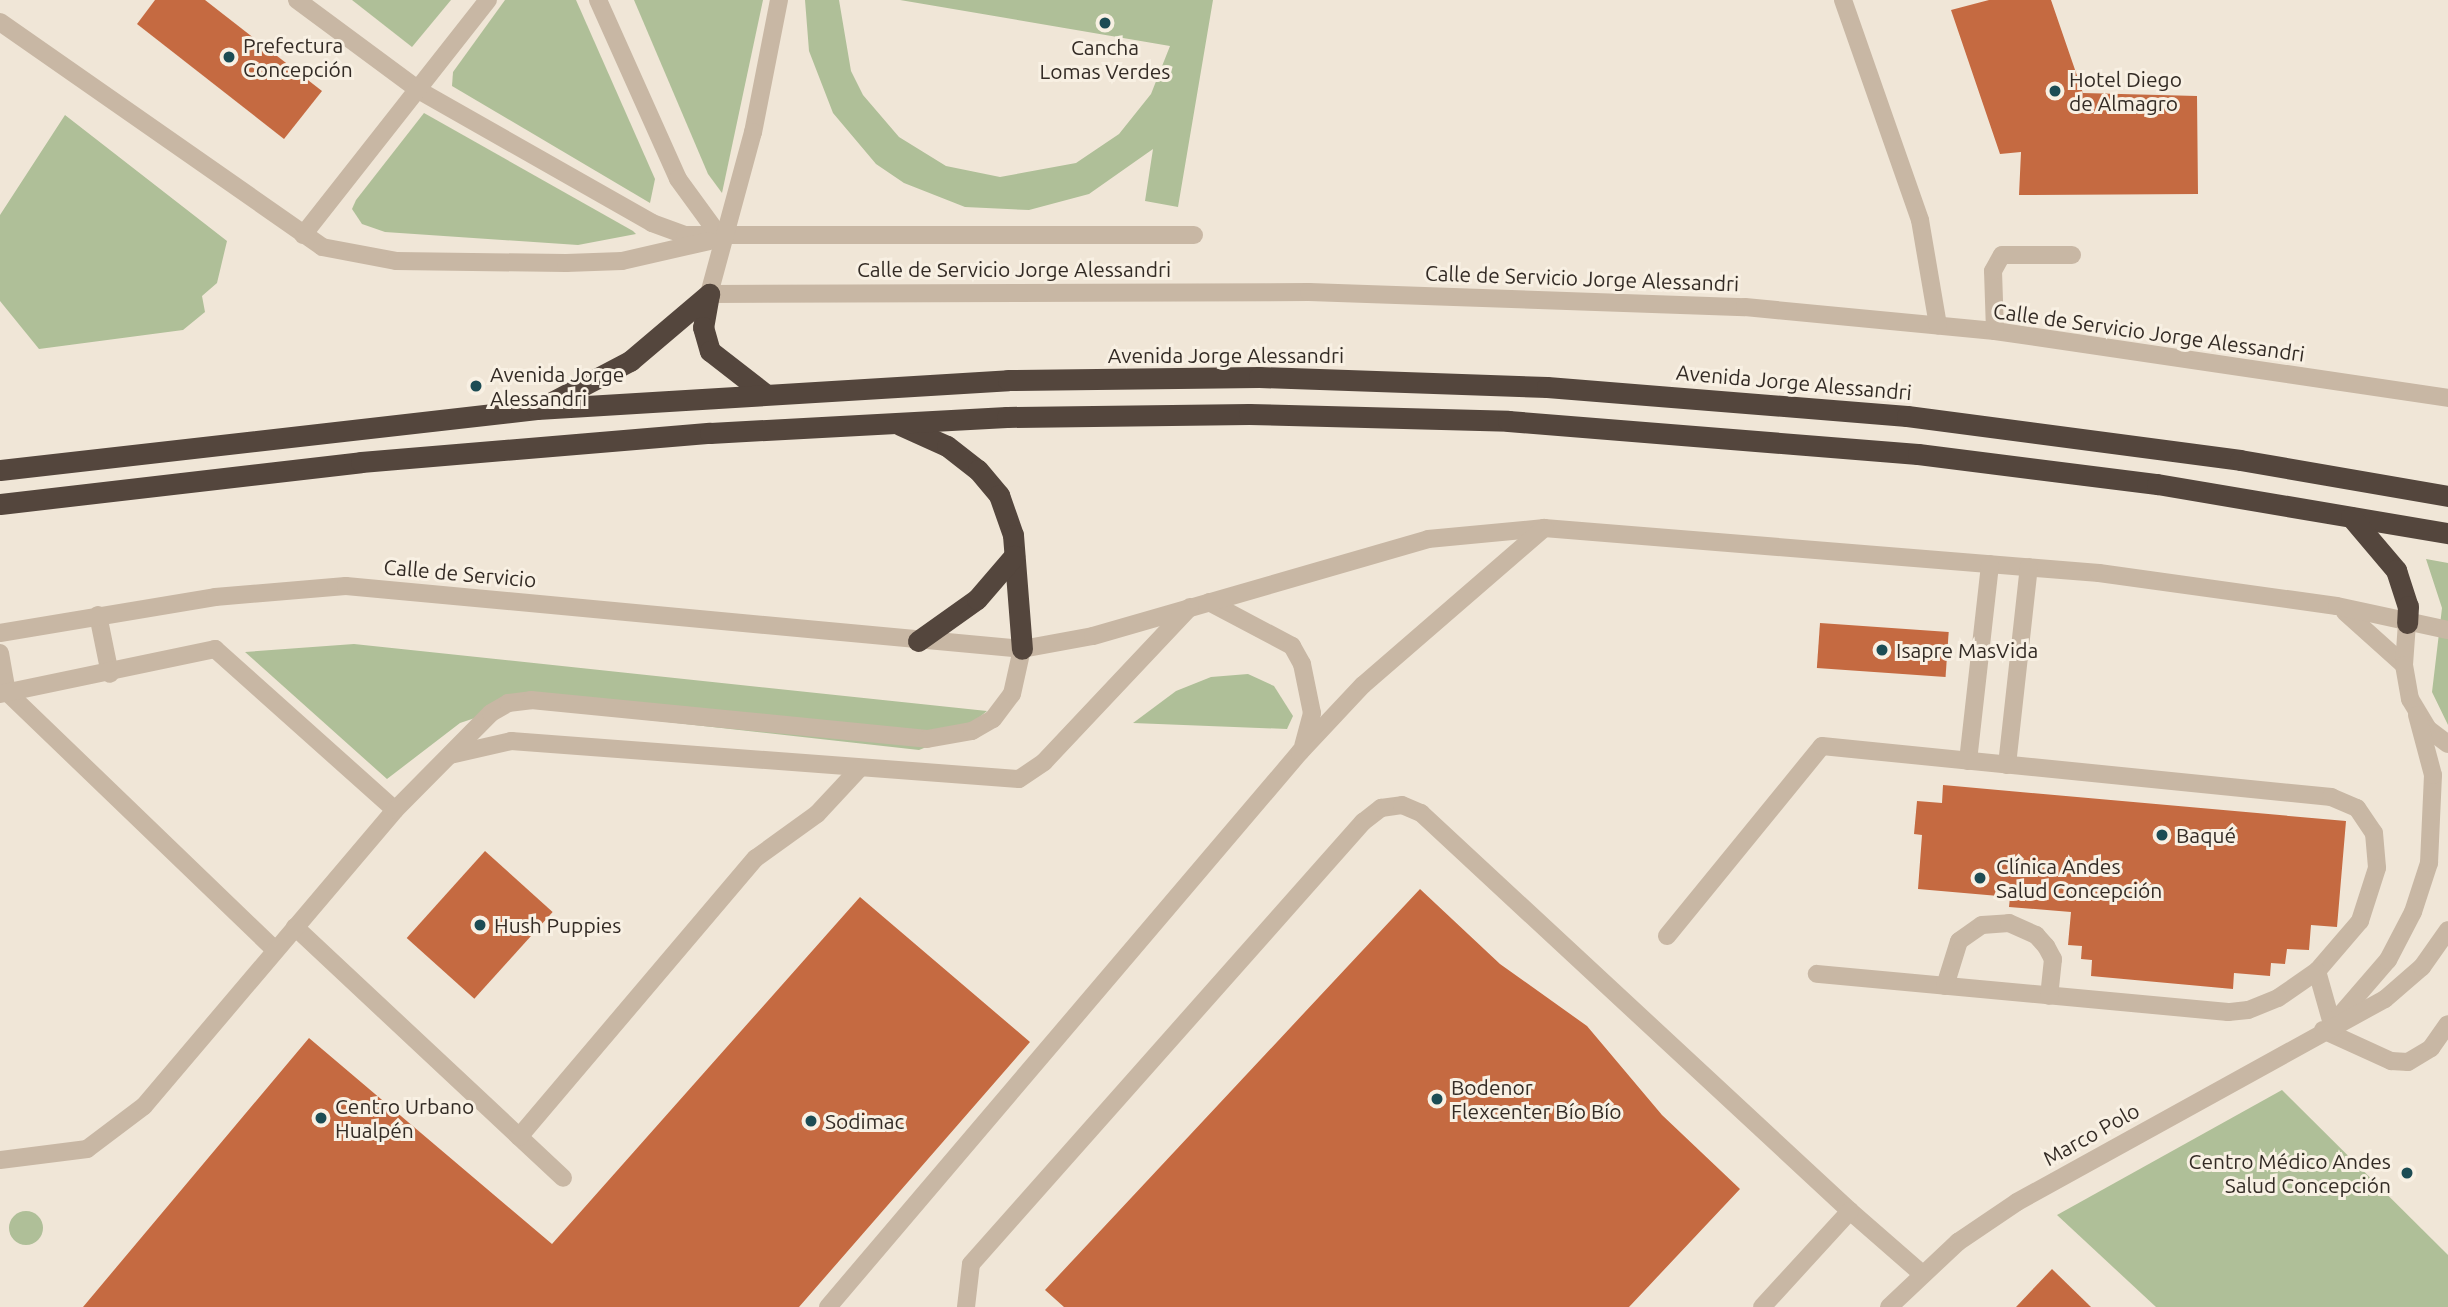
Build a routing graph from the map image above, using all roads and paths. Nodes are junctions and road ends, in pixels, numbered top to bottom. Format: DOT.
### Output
graph roads {
  1 [pos="297,0"];
  2 [pos="488,0"];
  3 [pos="598,0"];
  4 [pos="779,0"];
  5 [pos="1843,0"];
  6 [pos="0,22"];
  7 [pos="420,90"];
  8 [pos="1194,234"];
  9 [pos="303,235"];
  10 [pos="721,238"];
  11 [pos="2072,254"];
  12 [pos="709,294"];
  13 [pos="1938,326"];
  14 [pos="1995,331"];
  15 [pos="764,393"];
  16 [pos="2448,398"];
  17 [pos="537,409"];
  18 [pos="884,421"];
  19 [pos="0,470"];
  20 [pos="2448,496"];
  21 [pos="0,504"];
  22 [pos="2351,517"];
  23 [pos="1544,528"];
  24 [pos="2448,533"];
  25 [pos="1014,556"];
  26 [pos="1990,564"];
  27 [pos="2029,568"];
  28 [pos="1209,602"];
  29 [pos="2337,606"];
  30 [pos="1190,607"];
  31 [pos="97,615"];
  32 [pos="2407,623"];
  33 [pos="2448,630"];
  34 [pos="0,633"];
  35 [pos="918,641"];
  36 [pos="1022,649"];
  37 [pos="0,653"];
  38 [pos="2404,665"];
  39 [pos="110,674"];
  40 [pos="4,693"];
  41 [pos="2417,715"];
  42 [pos="2448,744"];
  43 [pos="1300,752"];
  44 [pos="449,755"];
  45 [pos="1968,761"];
  46 [pos="2007,765"];
  47 [pos="859,769"];
  48 [pos="395,810"];
  49 [pos="295,927"];
  50 [pos="2448,930"];
  51 [pos="1667,936"];
  52 [pos="274,949"];
  53 [pos="2317,971"];
  54 [pos="1816,974"];
  55 [pos="1945,986"];
  56 [pos="2049,996"];
  57 [pos="2448,1024"];
  58 [pos="2328,1027"];
  59 [pos="519,1137"];
  60 [pos="0,1160"];
  61 [pos="563,1178"];
  62 [pos="1850,1211"];
  63 [pos="1922,1273"];
  64 [pos="828,1307"];
  65 [pos="966,1307"];
  66 [pos="1762,1307"];
  67 [pos="1889,1307"];
  1 -- 7 [label="street"];
  2 -- 7 [label="street"];
  3 -- 10 [label="street"];
  4 -- 10 [label="street"];
  5 -- 13 [label="street"];
  6 -- 9 [label="street"];
  7 -- 9 [label="street"];
  7 -- 10 [label="street"];
  8 -- 10 [label="street"];
  9 -- 10 [label="street"];
  10 -- 12 [label="street"];
  11 -- 14 [label="street"];
  12 -- 13 [label="street, Calle de Servicio Jorge Alessandri"];
  12 -- 15 [label="highway"];
  12 -- 17 [label="highway"];
  13 -- 14 [label="street, Calle de Servicio Jorge Alessandri"];
  14 -- 16 [label="street, Calle de Servicio Jorge Alessandri"];
  15 -- 17 [label="highway, Avenida Jorge Alessandri"];
  15 -- 20 [label="highway, Avenida Jorge Alessandri"];
  17 -- 19 [label="highway, Avenida Jorge Alessandri"];
  18 -- 21 [label="highway"];
  18 -- 22 [label="highway"];
  18 -- 25 [label="highway"];
  22 -- 24 [label="highway"];
  22 -- 32 [label="highway"];
  23 -- 26 [label="street"];
  23 -- 28 [label="street"];
  23 -- 43 [label="street"];
  25 -- 35 [label="highway"];
  25 -- 36 [label="highway"];
  26 -- 27 [label="street"];
  26 -- 45 [label="street"];
  27 -- 29 [label="street"];
  27 -- 46 [label="street"];
  28 -- 30 [label="street"];
  28 -- 43 [label="street"];
  29 -- 32 [label="street"];
  29 -- 38 [label="street, Marco Polo"];
  30 -- 36 [label="street"];
  30 -- 47 [label="street"];
  31 -- 34 [label="street, Calle de Servicio"];
  31 -- 35 [label="street, Calle de Servicio"];
  31 -- 39 [label="street"];
  32 -- 33 [label="street"];
  32 -- 38 [label="street"];
  35 -- 36 [label="street"];
  36 -- 44 [label="street"];
  37 -- 40 [label="street"];
  38 -- 41 [label="street, Marco Polo"];
  39 -- 40 [label="street"];
  39 -- 48 [label="street"];
  40 -- 52 [label="street"];
  41 -- 42 [label="street"];
  41 -- 58 [label="street, Marco Polo"];
  43 -- 64 [label="street"];
  44 -- 47 [label="street"];
  44 -- 48 [label="street"];
  45 -- 46 [label="street"];
  45 -- 51 [label="street"];
  46 -- 53 [label="street"];
  47 -- 59 [label="street"];
  48 -- 49 [label="street"];
  49 -- 52 [label="street"];
  49 -- 59 [label="street"];
  50 -- 58 [label="street, Marco Polo"];
  52 -- 60 [label="street"];
  53 -- 56 [label="street"];
  53 -- 58 [label="street"];
  54 -- 55 [label="street"];
  55 -- 56 [label="street"];
  55 -- 56 [label="street"];
  57 -- 58 [label="street"];
  58 -- 63 [label="street, Marco Polo"];
  59 -- 61 [label="street"];
  62 -- 63 [label="street"];
  62 -- 65 [label="street"];
  62 -- 66 [label="street"];
  63 -- 67 [label="street, Marco Polo"];
}
